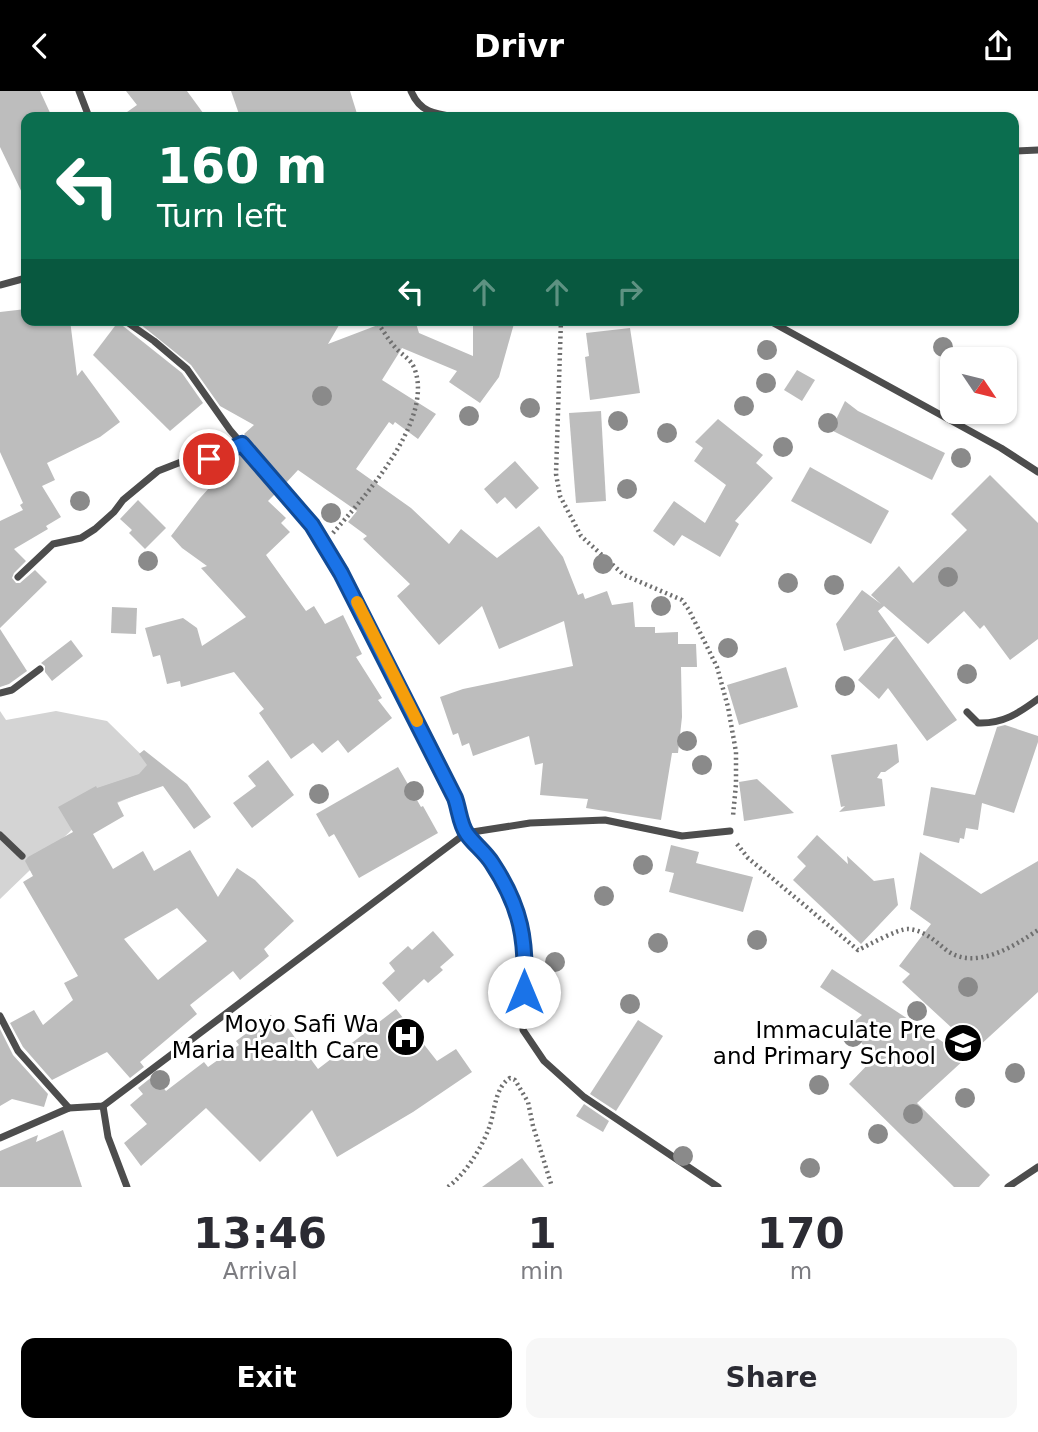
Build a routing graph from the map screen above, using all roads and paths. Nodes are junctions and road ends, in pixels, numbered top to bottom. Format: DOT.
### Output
graph roads {
  1 [pos="79,91"];
  2 [pos="411,91"];
  3 [pos="87,112"];
  4 [pos="424,112"];
  5 [pos="1038,150"];
  6 [pos="1019,151"];
  7 [pos="21,279"];
  8 [pos="0,285"];
  9 [pos="133,326"];
  10 [pos="379,326"];
  11 [pos="561,326"];
  12 [pos="779,326"];
  13 [pos="242,444"];
  14 [pos="1038,472"];
  15 [pos="324,545"];
  16 [pos="18,577"];
  17 [pos="40,669"];
  18 [pos="0,693"];
  19 [pos="1038,699"];
  20 [pos="967,712"];
  21 [pos="730,831"];
  22 [pos="466,832"];
  23 [pos="0,835"];
  24 [pos="22,856"];
  25 [pos="1038,930"];
  26 [pos="0,1016"];
  27 [pos="103,1106"];
  28 [pos="69,1108"];
  29 [pos="0,1138"];
  30 [pos="1038,1167"];
  31 [pos="127,1187"];
  32 [pos="448,1187"];
  33 [pos="552,1187"];
  34 [pos="718,1187"];
  35 [pos="1008,1187"];
  1 -- 3 [label="street"];
  2 -- 4 [label="street"];
  5 -- 6 [label="street"];
  7 -- 8 [label="street"];
  9 -- 13 [label="street"];
  10 -- 15 [label="path"];
  11 -- 21 [label="path"];
  12 -- 14 [label="street"];
  13 -- 15 [label="street"];
  13 -- 16 [label="street"];
  15 -- 22 [label="street"];
  17 -- 18 [label="street"];
  19 -- 20 [label="street"];
  21 -- 22 [label="street"];
  21 -- 25 [label="path"];
  22 -- 27 [label="street"];
  22 -- 34 [label="street"];
  23 -- 24 [label="street"];
  26 -- 28 [label="street"];
  27 -- 28 [label="street"];
  27 -- 31 [label="street"];
  28 -- 29 [label="street"];
  30 -- 35 [label="street"];
  32 -- 33 [label="path"];
}
